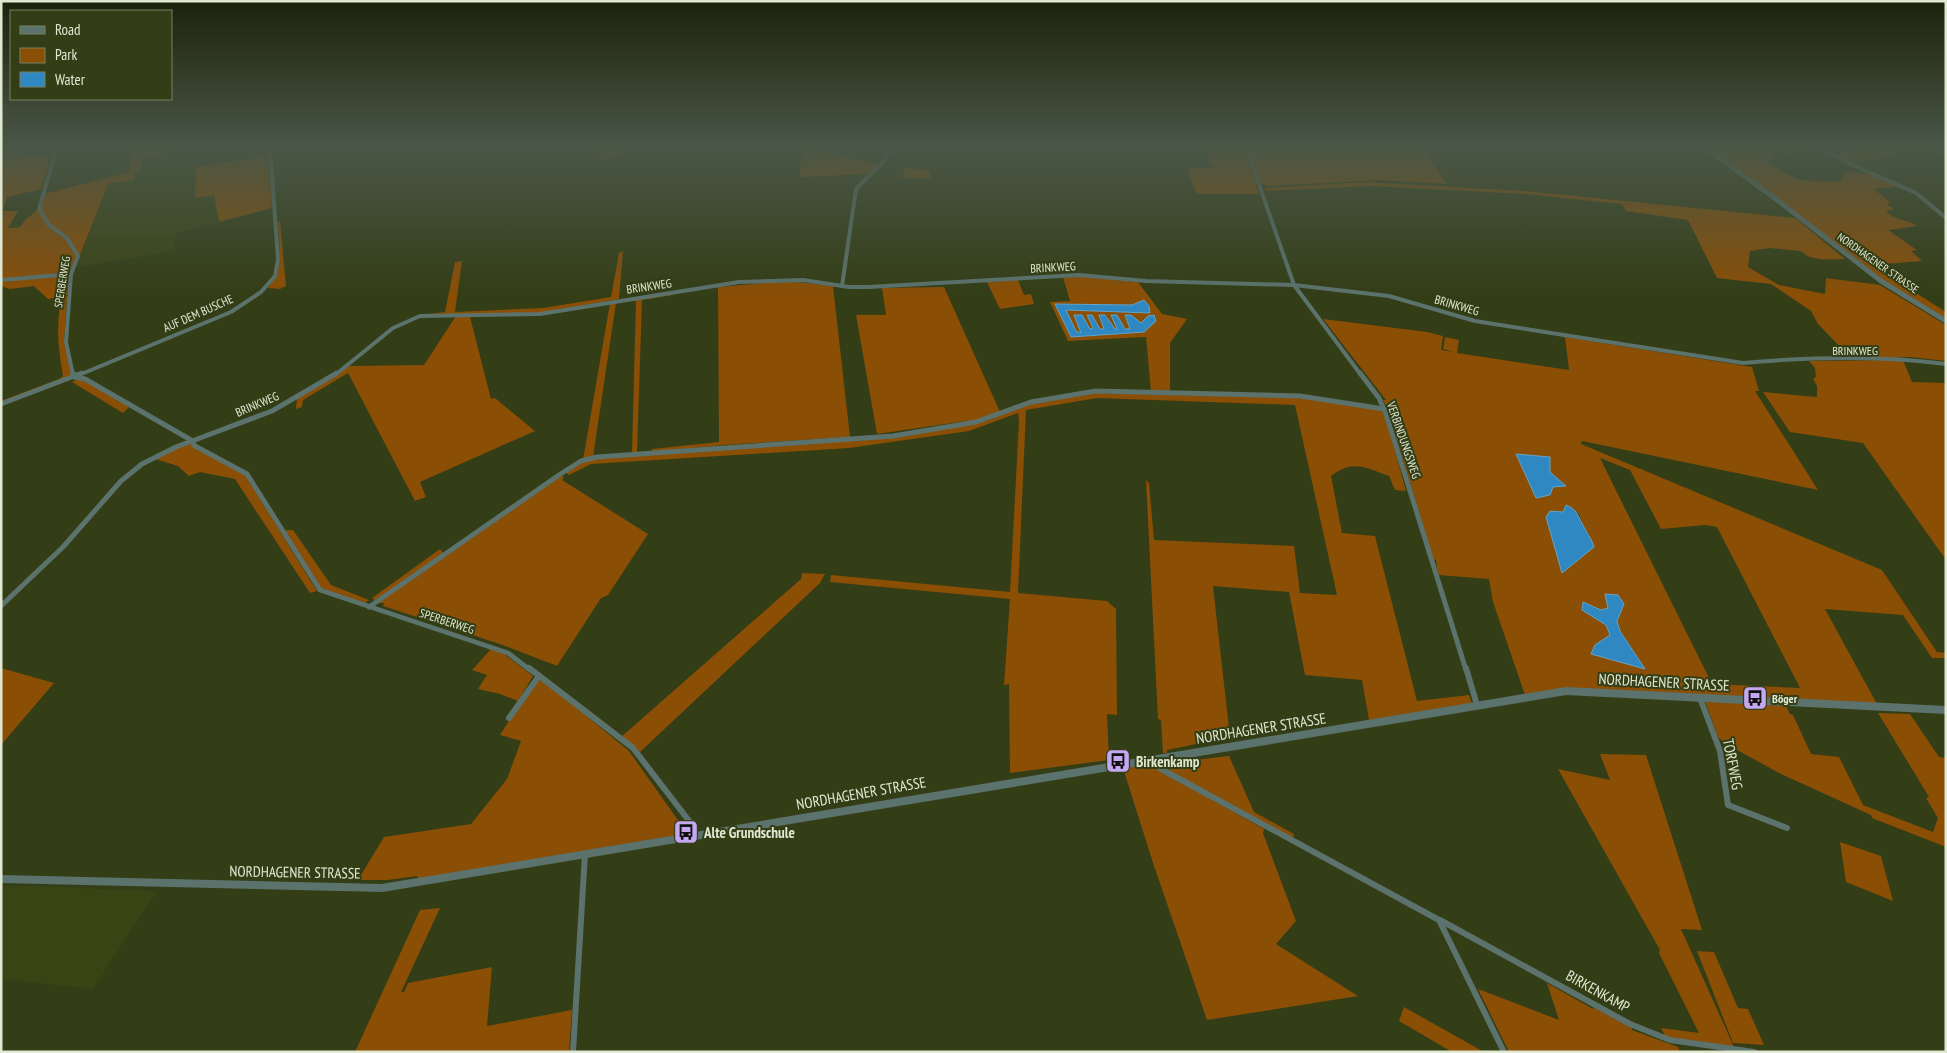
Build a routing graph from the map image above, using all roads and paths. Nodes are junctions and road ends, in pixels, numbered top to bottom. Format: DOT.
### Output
graph roads {
  1 [pos="43,196"];
  2 [pos="274,196"];
  3 [pos="855,196"];
  4 [pos="1263,196"];
  5 [pos="1772,196"];
  6 [pos="1923,196"];
  7 [pos="1946,218"];
  8 [pos="71,274"];
  9 [pos="1,280"];
  10 [pos="1294,285"];
  11 [pos="842,286"];
  12 [pos="1946,321"];
  13 [pos="1946,364"];
  14 [pos="86,372"];
  15 [pos="74,377"];
  16 [pos="85,379"];
  17 [pos="1,404"];
  18 [pos="1384,409"];
  19 [pos="191,440"];
  20 [pos="1,606"];
  21 [pos="369,608"];
  22 [pos="539,676"];
  23 [pos="1700,698"];
  24 [pos="1477,705"];
  25 [pos="1946,710"];
  26 [pos="509,718"];
  27 [pos="1153,760"];
  28 [pos="1787,828"];
  29 [pos="694,836"];
  30 [pos="585,854"];
  31 [pos="1,879"];
  32 [pos="1439,920"];
  33 [pos="573,1052"];
  34 [pos="1504,1052"];
  35 [pos="1754,1052"];
  1 -- 8 [label="street, SPERBERWEG"];
  2 -- 14 [label="street, AUF DEM BUSCHE"];
  3 -- 11 [label="street"];
  4 -- 10 [label="street, VERBINDUNGSWEG"];
  5 -- 12 [label="street, NORDHAGENER STRASSE"];
  6 -- 7 [label="street"];
  8 -- 9 [label="street"];
  8 -- 15 [label="street, SPERBERWEG"];
  10 -- 11 [label="street, BRINKWEG"];
  10 -- 13 [label="street, BRINKWEG"];
  10 -- 18 [label="street, VERBINDUNGSWEG"];
  11 -- 19 [label="street, BRINKWEG"];
  14 -- 15 [label="street, AUF DEM BUSCHE"];
  14 -- 16 [label="street"];
  15 -- 16 [label="street"];
  15 -- 17 [label="street, AUF DEM BUSCHE"];
  16 -- 19 [label="street"];
  18 -- 21 [label="street"];
  18 -- 24 [label="street, VERBINDUNGSWEG"];
  19 -- 20 [label="street, BRINKWEG"];
  19 -- 21 [label="street, SPERBERWEG"];
  21 -- 22 [label="street, SPERBERWEG"];
  22 -- 26 [label="street"];
  22 -- 29 [label="street, SPERBERWEG"];
  23 -- 24 [label="street, NORDHAGENER STRASSE"];
  23 -- 25 [label="street, NORDHAGENER STRASSE"];
  23 -- 28 [label="street, TORFWEG"];
  24 -- 27 [label="street, NORDHAGENER STRASSE"];
  27 -- 29 [label="street, NORDHAGENER STRASSE"];
  27 -- 32 [label="street, BIRKENKAMP"];
  29 -- 30 [label="street, NORDHAGENER STRASSE"];
  30 -- 31 [label="street, NORDHAGENER STRASSE"];
  30 -- 33 [label="street"];
  32 -- 34 [label="street"];
  32 -- 35 [label="street, BIRKENKAMP"];
}
